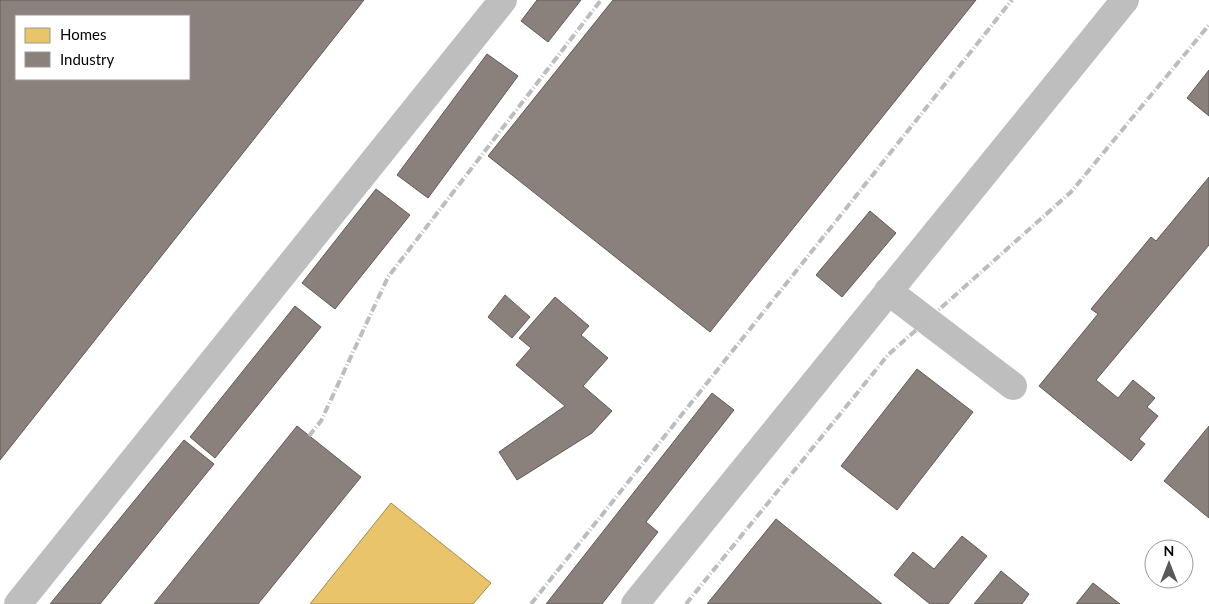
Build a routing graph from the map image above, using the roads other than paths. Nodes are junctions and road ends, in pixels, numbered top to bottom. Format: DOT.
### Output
graph roads {
  1 [pos="503,0"];
  2 [pos="1125,0"];
  3 [pos="888,291"];
  4 [pos="1013,386"];
  5 [pos="18,604"];
  6 [pos="635,604"];
  1 -- 5 [label="lane"];
  2 -- 3 [label="lane"];
  3 -- 4 [label="lane"];
  3 -- 6 [label="lane"];
}
